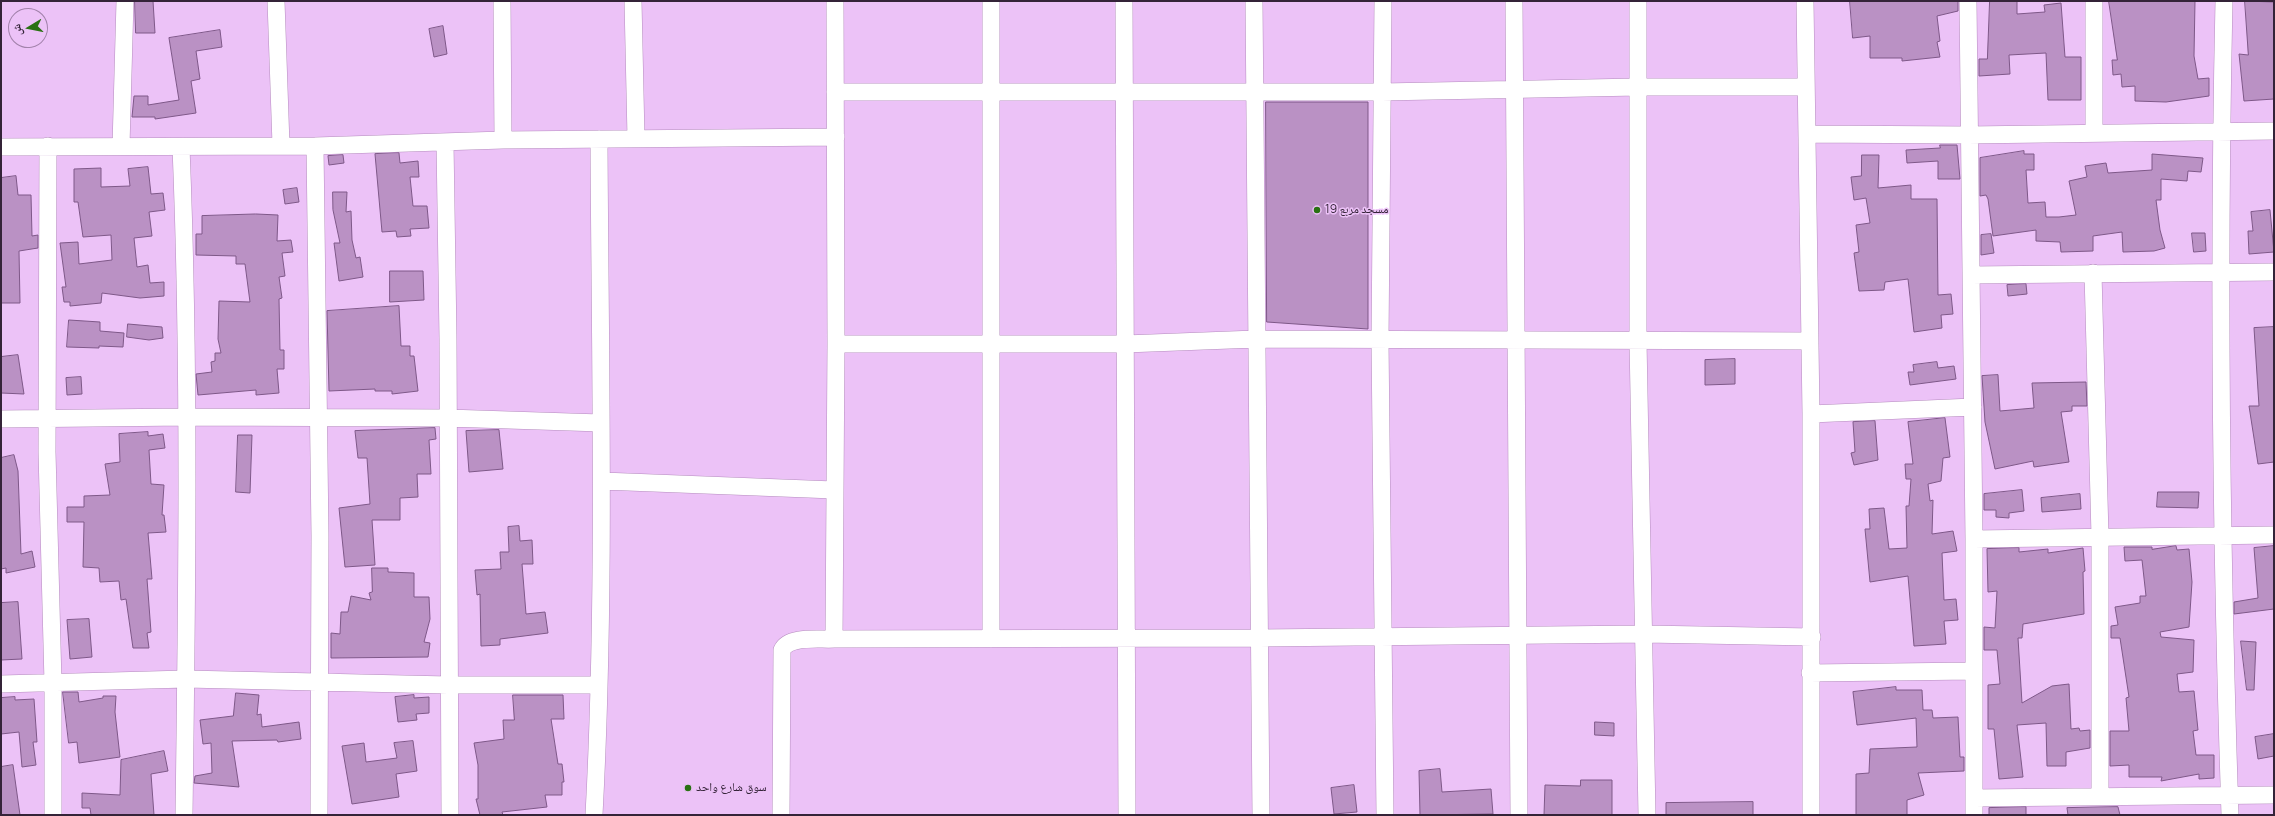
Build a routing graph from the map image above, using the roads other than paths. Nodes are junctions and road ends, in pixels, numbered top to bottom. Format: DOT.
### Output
graph roads {
  1 [pos="125,1"];
  2 [pos="276,1"];
  3 [pos="502,1"];
  4 [pos="633,1"];
  5 [pos="835,1"];
  6 [pos="991,1"];
  7 [pos="1124,1"];
  8 [pos="1254,1"];
  9 [pos="1383,1"];
  10 [pos="1514,1"];
  11 [pos="1638,1"];
  12 [pos="1805,1"];
  13 [pos="1968,1"];
  14 [pos="2094,1"];
  15 [pos="2224,1"];
  16 [pos="1638,87"];
  17 [pos="1805,87"];
  18 [pos="991,90"];
  19 [pos="1514,90"];
  20 [pos="1253,91"];
  21 [pos="835,92"];
  22 [pos="1123,92"];
  23 [pos="1382,92"];
  24 [pos="2274,131"];
  25 [pos="2094,132"];
  26 [pos="2221,132"];
  27 [pos="1807,134"];
  28 [pos="1968,135"];
  29 [pos="836,137"];
  30 [pos="636,138"];
  31 [pos="599,139"];
  32 [pos="503,140"];
  33 [pos="445,142"];
  34 [pos="281,145"];
  35 [pos="48,146"];
  36 [pos="122,146"];
  37 [pos="181,146"];
  38 [pos="315,146"];
  39 [pos="1,147"];
  40 [pos="2222,272"];
  41 [pos="2274,272"];
  42 [pos="2094,273"];
  43 [pos="1971,275"];
  44 [pos="1516,339"];
  45 [pos="1256,340"];
  46 [pos="1380,340"];
  47 [pos="1638,341"];
  48 [pos="1810,341"];
  49 [pos="836,344"];
  50 [pos="991,344"];
  51 [pos="1125,344"];
  52 [pos="1973,407"];
  53 [pos="1811,414"];
  54 [pos="187,416"];
  55 [pos="319,418"];
  56 [pos="447,418"];
  57 [pos="1,419"];
  58 [pos="48,420"];
  59 [pos="601,423"];
  60 [pos="602,481"];
  61 [pos="834,490"];
  62 [pos="2222,534"];
  63 [pos="2274,535"];
  64 [pos="2100,536"];
  65 [pos="1974,539"];
  66 [pos="1645,634"];
  67 [pos="1518,635"];
  68 [pos="1384,636"];
  69 [pos="1812,637"];
  70 [pos="1127,638"];
  71 [pos="1259,638"];
  72 [pos="834,639"];
  73 [pos="991,639"];
  74 [pos="1973,670"];
  75 [pos="1810,673"];
  76 [pos="186,679"];
  77 [pos="319,683"];
  78 [pos="1,684"];
  79 [pos="53,684"];
  80 [pos="448,685"];
  81 [pos="598,685"];
  82 [pos="2229,795"];
  83 [pos="2274,795"];
  84 [pos="2100,796"];
  85 [pos="1974,798"];
  86 [pos="53,815"];
  87 [pos="184,815"];
  88 [pos="319,815"];
  89 [pos="450,815"];
  90 [pos="594,815"];
  91 [pos="781,815"];
  92 [pos="1128,815"];
  93 [pos="1261,815"];
  94 [pos="1385,815"];
  95 [pos="1519,815"];
  96 [pos="1646,815"];
  97 [pos="1811,815"];
  98 [pos="1974,815"];
  99 [pos="2230,815"];
  1 -- 36 [label="street"];
  2 -- 34 [label="street"];
  3 -- 32 [label="street"];
  4 -- 30 [label="street"];
  5 -- 21 [label="street"];
  6 -- 18 [label="street"];
  7 -- 22 [label="street"];
  8 -- 20 [label="street"];
  9 -- 23 [label="street"];
  10 -- 19 [label="street"];
  11 -- 16 [label="street"];
  12 -- 17 [label="street"];
  13 -- 28 [label="street"];
  14 -- 25 [label="street"];
  15 -- 26 [label="street"];
  16 -- 17 [label="street"];
  16 -- 19 [label="street"];
  16 -- 47 [label="street"];
  17 -- 27 [label="street"];
  18 -- 21 [label="street"];
  18 -- 22 [label="street"];
  18 -- 50 [label="street"];
  19 -- 23 [label="street"];
  19 -- 44 [label="street"];
  20 -- 22 [label="street"];
  20 -- 23 [label="street"];
  20 -- 45 [label="street"];
  21 -- 29 [label="street"];
  22 -- 51 [label="street"];
  23 -- 46 [label="street"];
  24 -- 26 [label="street"];
  25 -- 26 [label="street"];
  25 -- 28 [label="street"];
  26 -- 40 [label="street"];
  27 -- 28 [label="street"];
  27 -- 48 [label="street"];
  28 -- 43 [label="street"];
  29 -- 30 [label="street"];
  29 -- 49 [label="street"];
  30 -- 31 [label="street"];
  31 -- 32 [label="street"];
  31 -- 59 [label="street"];
  32 -- 33 [label="street"];
  33 -- 38 [label="street"];
  33 -- 56 [label="street"];
  34 -- 37 [label="street"];
  34 -- 38 [label="street"];
  35 -- 36 [label="street"];
  35 -- 39 [label="street"];
  35 -- 58 [label="street"];
  36 -- 37 [label="street"];
  37 -- 54 [label="street"];
  38 -- 55 [label="street"];
  40 -- 41 [label="street"];
  40 -- 42 [label="street"];
  40 -- 62 [label="street"];
  42 -- 43 [label="street"];
  42 -- 64 [label="street"];
  43 -- 52 [label="street"];
  44 -- 46 [label="street"];
  44 -- 47 [label="street"];
  44 -- 67 [label="street"];
  45 -- 46 [label="street"];
  45 -- 51 [label="street"];
  45 -- 71 [label="street"];
  46 -- 68 [label="street"];
  47 -- 48 [label="street"];
  47 -- 66 [label="street"];
  48 -- 53 [label="street"];
  49 -- 50 [label="street"];
  49 -- 61 [label="street"];
  50 -- 51 [label="street"];
  50 -- 73 [label="street"];
  51 -- 70 [label="street"];
  52 -- 53 [label="street"];
  52 -- 65 [label="street"];
  53 -- 69 [label="street"];
  54 -- 55 [label="street"];
  54 -- 58 [label="street"];
  54 -- 76 [label="street"];
  55 -- 56 [label="street"];
  55 -- 77 [label="street"];
  56 -- 59 [label="street"];
  56 -- 80 [label="street"];
  57 -- 58 [label="street"];
  58 -- 79 [label="street"];
  59 -- 60 [label="street"];
  60 -- 61 [label="street"];
  60 -- 81 [label="street"];
  61 -- 72 [label="street"];
  62 -- 63 [label="street"];
  62 -- 64 [label="street"];
  62 -- 82 [label="street"];
  64 -- 65 [label="street"];
  64 -- 84 [label="street"];
  65 -- 74 [label="street"];
  66 -- 67 [label="street"];
  66 -- 69 [label="street"];
  66 -- 96 [label="street"];
  67 -- 68 [label="street"];
  67 -- 95 [label="street"];
  68 -- 71 [label="street"];
  68 -- 94 [label="street"];
  69 -- 75 [label="street"];
  70 -- 71 [label="street"];
  70 -- 73 [label="street"];
  70 -- 92 [label="street"];
  71 -- 93 [label="street"];
  72 -- 73 [label="street"];
  72 -- 91 [label="street"];
  74 -- 75 [label="street"];
  74 -- 85 [label="street"];
  75 -- 97 [label="street"];
  76 -- 77 [label="street"];
  76 -- 79 [label="street"];
  76 -- 87 [label="street"];
  77 -- 80 [label="street"];
  77 -- 88 [label="street"];
  78 -- 79 [label="street"];
  79 -- 86 [label="street"];
  80 -- 81 [label="street"];
  80 -- 89 [label="street"];
  81 -- 90 [label="street"];
  82 -- 83 [label="street"];
  82 -- 84 [label="street"];
  82 -- 99 [label="street"];
  84 -- 85 [label="street"];
  85 -- 98 [label="street"];
}
